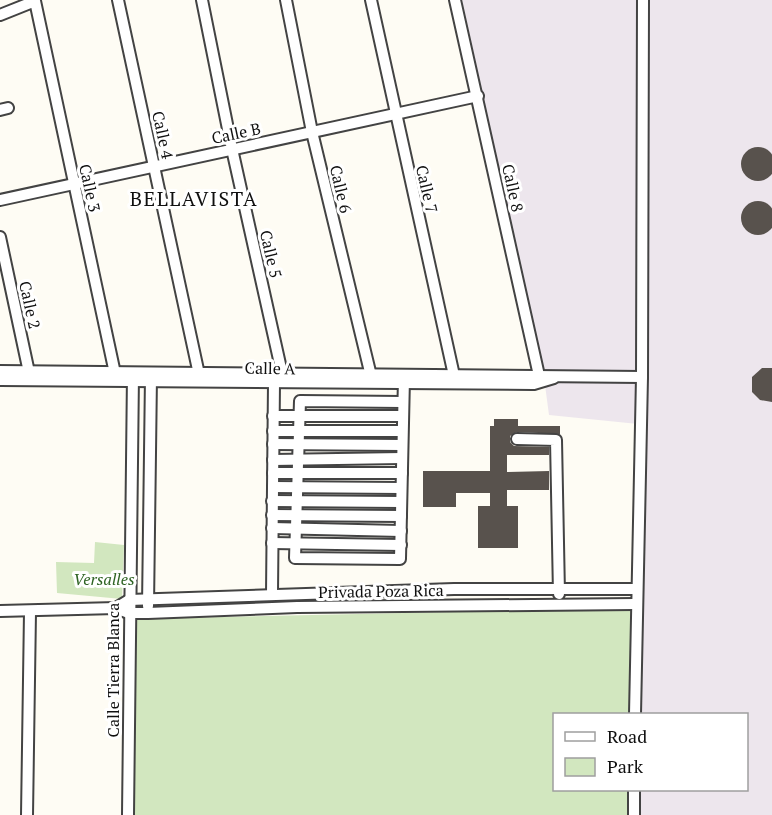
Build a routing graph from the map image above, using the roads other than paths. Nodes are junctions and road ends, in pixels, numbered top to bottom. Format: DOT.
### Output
graph roads {
  1 [pos="118,0"];
  2 [pos="202,0"];
  3 [pos="286,0"];
  4 [pos="371,0"];
  5 [pos="455,0"];
  6 [pos="643,0"];
  7 [pos="34,1"];
  8 [pos="0,15"];
  9 [pos="478,96"];
  10 [pos="395,114"];
  11 [pos="312,132"];
  12 [pos="232,149"];
  13 [pos="154,166"];
  14 [pos="74,184"];
  15 [pos="0,200"];
  16 [pos="0,237"];
  17 [pos="0,371"];
  18 [pos="282,373"];
  19 [pos="30,376"];
  20 [pos="116,376"];
  21 [pos="133,376"];
  22 [pos="151,377"];
  23 [pos="200,377"];
  24 [pos="642,377"];
  25 [pos="371,379"];
  26 [pos="404,379"];
  27 [pos="455,379"];
  28 [pos="540,379"];
  29 [pos="0,380"];
  30 [pos="274,383"];
  31 [pos="402,402"];
  32 [pos="273,416"];
  33 [pos="300,416"];
  34 [pos="402,416"];
  35 [pos="273,430"];
  36 [pos="299,431"];
  37 [pos="402,431"];
  38 [pos="517,439"];
  39 [pos="273,444"];
  40 [pos="299,444"];
  41 [pos="402,445"];
  42 [pos="402,458"];
  43 [pos="298,459"];
  44 [pos="273,460"];
  45 [pos="273,473"];
  46 [pos="298,473"];
  47 [pos="402,473"];
  48 [pos="273,487"];
  49 [pos="297,487"];
  50 [pos="402,488"];
  51 [pos="272,501"];
  52 [pos="297,501"];
  53 [pos="401,502"];
  54 [pos="272,515"];
  55 [pos="297,516"];
  56 [pos="401,516"];
  57 [pos="272,528"];
  58 [pos="296,529"];
  59 [pos="401,531"];
  60 [pos="272,543"];
  61 [pos="295,543"];
  62 [pos="559,589"];
  63 [pos="635,589"];
  64 [pos="272,594"];
  65 [pos="129,600"];
  66 [pos="148,600"];
  67 [pos="558,604"];
  68 [pos="635,604"];
  69 [pos="116,608"];
  70 [pos="0,611"];
  71 [pos="30,612"];
  72 [pos="128,613"];
  73 [pos="148,613"];
  74 [pos="634,713"];
  75 [pos="634,791"];
  76 [pos="27,815"];
  77 [pos="128,815"];
  78 [pos="634,815"];
  1 -- 13 [label="street, Calle 4"];
  2 -- 12 [label="street, Calle 5"];
  3 -- 11 [label="street, Calle 6"];
  4 -- 10 [label="street, Calle 7"];
  5 -- 9 [label="street, Calle 8"];
  6 -- 24 [label="street"];
  7 -- 8 [label="street"];
  7 -- 14 [label="street, Calle 3"];
  9 -- 10 [label="street, Calle B"];
  9 -- 28 [label="street, Calle 8"];
  10 -- 11 [label="street, Calle B"];
  10 -- 27 [label="street, Calle 7"];
  11 -- 12 [label="street, Calle B"];
  11 -- 25 [label="street, Calle 6"];
  12 -- 13 [label="street, Calle B"];
  12 -- 18 [label="street, Calle 5"];
  13 -- 14 [label="street, Calle B"];
  13 -- 23 [label="street, Calle 4"];
  14 -- 15 [label="street, Calle B"];
  14 -- 20 [label="street, Calle 3"];
  16 -- 19 [label="street, Calle 2"];
  17 -- 19 [label="street, Calle A"];
  18 -- 23 [label="street, Calle A"];
  18 -- 25 [label="street, Calle A"];
  18 -- 30 [label="street"];
  19 -- 20 [label="street, Calle A"];
  19 -- 29 [label="street, Calle A"];
  20 -- 21 [label="street, Calle A"];
  21 -- 22 [label="street, Calle A"];
  21 -- 65 [label="street, Calle Tierra Blanca"];
  22 -- 23 [label="street, Calle A"];
  22 -- 66 [label="street"];
  23 -- 30 [label="street, Calle A"];
  24 -- 28 [label="street, Calle A"];
  24 -- 63 [label="street"];
  25 -- 26 [label="street, Calle A"];
  25 -- 30 [label="street, Calle A"];
  26 -- 27 [label="street, Calle A"];
  26 -- 31 [label="street"];
  27 -- 28 [label="street, Calle A"];
  30 -- 32 [label="street"];
  31 -- 33 [label="street"];
  31 -- 34 [label="street"];
  32 -- 33 [label="street"];
  32 -- 35 [label="street"];
  33 -- 34 [label="street"];
  33 -- 36 [label="street"];
  34 -- 37 [label="street"];
  35 -- 36 [label="street"];
  35 -- 39 [label="street"];
  36 -- 37 [label="street"];
  36 -- 40 [label="street"];
  37 -- 41 [label="street"];
  38 -- 62 [label="street"];
  39 -- 40 [label="street"];
  39 -- 44 [label="street"];
  40 -- 41 [label="street"];
  40 -- 43 [label="street"];
  41 -- 42 [label="street"];
  42 -- 43 [label="street"];
  42 -- 47 [label="street"];
  43 -- 44 [label="street"];
  43 -- 46 [label="street"];
  44 -- 45 [label="street"];
  45 -- 46 [label="street"];
  45 -- 48 [label="street"];
  46 -- 47 [label="street"];
  46 -- 49 [label="street"];
  47 -- 50 [label="street"];
  48 -- 49 [label="street"];
  48 -- 51 [label="street"];
  49 -- 50 [label="street"];
  49 -- 52 [label="street"];
  50 -- 53 [label="street"];
  51 -- 52 [label="street"];
  51 -- 54 [label="street"];
  52 -- 53 [label="street"];
  52 -- 55 [label="street"];
  53 -- 56 [label="street"];
  54 -- 55 [label="street"];
  54 -- 57 [label="street"];
  55 -- 56 [label="street"];
  55 -- 58 [label="street"];
  56 -- 59 [label="street"];
  57 -- 58 [label="street"];
  57 -- 60 [label="street"];
  58 -- 59 [label="street"];
  58 -- 61 [label="street"];
  59 -- 61 [label="street"];
  60 -- 61 [label="street"];
  60 -- 64 [label="street"];
  62 -- 63 [label="street"];
  62 -- 64 [label="street"];
  62 -- 67 [label="street"];
  63 -- 68 [label="street"];
  64 -- 66 [label="street"];
  65 -- 66 [label="street"];
  65 -- 69 [label="street"];
  65 -- 72 [label="street, Calle Tierra Blanca"];
  66 -- 73 [label="street"];
  67 -- 68 [label="street, Privada Poza Rica"];
  67 -- 73 [label="street, Privada Poza Rica"];
  68 -- 74 [label="street"];
  69 -- 71 [label="street"];
  69 -- 72 [label="street"];
  70 -- 71 [label="street"];
  71 -- 76 [label="street"];
  72 -- 73 [label="street, Privada Poza Rica"];
  72 -- 77 [label="street, Calle Tierra Blanca"];
  75 -- 78 [label="street"];
}
